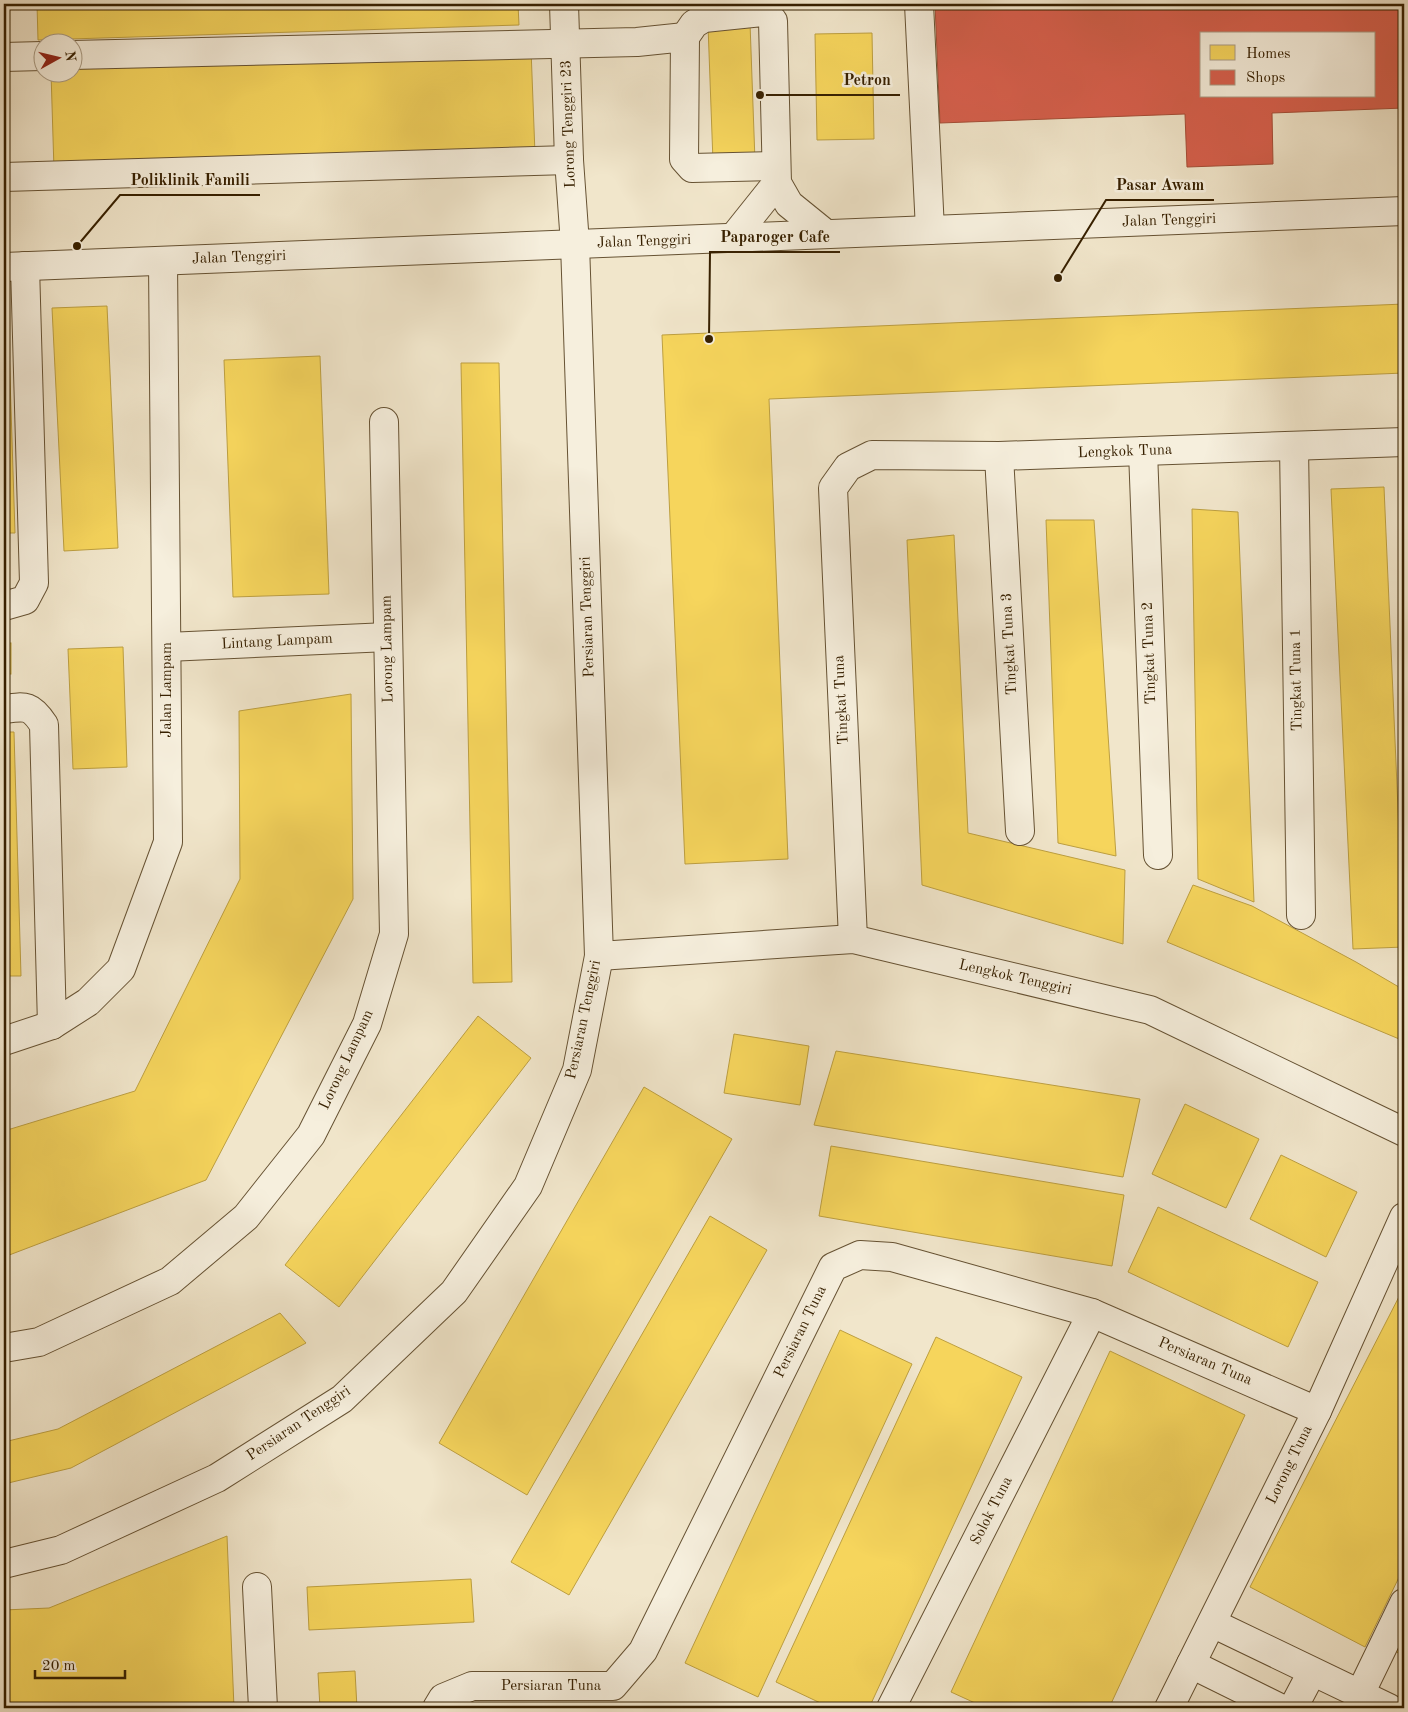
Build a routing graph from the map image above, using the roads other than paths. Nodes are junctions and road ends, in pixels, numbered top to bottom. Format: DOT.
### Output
graph roads {
  1 [pos="564,4"];
  2 [pos="919,4"];
  3 [pos="685,37"];
  4 [pos="566,42"];
  5 [pos="82,55"];
  6 [pos="32,56"];
  7 [pos="4,57"];
  8 [pos="570,160"];
  9 [pos="776,175"];
  10 [pos="4,177"];
  11 [pos="1404,211"];
  12 [pos="930,230"];
  13 [pos="826,234"];
  14 [pos="733,238"];
  15 [pos="575,244"];
  16 [pos="163,261"];
  17 [pos="14,267"];
  18 [pos="384,422"];
  19 [pos="1404,442"];
  20 [pos="1294,446"];
  21 [pos="1143,451"];
  22 [pos="1000,456"];
  23 [pos="848,466"];
  24 [pos="4,606"];
  25 [pos="388,637"];
  26 [pos="167,647"];
  27 [pos="4,709"];
  28 [pos="1020,831"];
  29 [pos="1158,855"];
  30 [pos="1301,915"];
  31 [pos="853,939"];
  32 [pos="599,956"];
  33 [pos="52,1026"];
  34 [pos="4,1041"];
  35 [pos="1404,1132"];
  36 [pos="1404,1217"];
  37 [pos="1092,1313"];
  38 [pos="4,1348"];
  39 [pos="1317,1411"];
  40 [pos="4,1564"];
  41 [pos="257,1587"];
  42 [pos="1404,1603"];
  43 [pos="1212,1624"];
  44 [pos="1192,1664"];
  45 [pos="1312,1672"];
  46 [pos="1360,1694"];
  47 [pos="263,1708"];
  48 [pos="437,1708"];
  49 [pos="891,1708"];
  50 [pos="1169,1708"];
  51 [pos="1280,1708"];
  52 [pos="1293,1708"];
  53 [pos="1389,1708"];
  1 -- 4 [label="street, Lorong Tenggiri 23"];
  2 -- 12 [label="street"];
  3 -- 4 [label="street"];
  3 -- 9 [label="street"];
  3 -- 9 [label="street"];
  4 -- 5 [label="street"];
  4 -- 8 [label="street, Lorong Tenggiri 23"];
  6 -- 7 [label="street"];
  8 -- 10 [label="street"];
  8 -- 15 [label="street, Lorong Tenggiri 23"];
  9 -- 13 [label="street"];
  9 -- 14 [label="street"];
  11 -- 12 [label="street, Jalan Tenggiri"];
  12 -- 13 [label="street, Jalan Tenggiri"];
  13 -- 14 [label="street, Jalan Tenggiri"];
  14 -- 15 [label="street, Jalan Tenggiri"];
  15 -- 16 [label="street, Jalan Tenggiri"];
  15 -- 32 [label="street, Persiaran Tenggiri"];
  16 -- 17 [label="street, Jalan Tenggiri"];
  16 -- 26 [label="street, Jalan Lampam"];
  17 -- 24 [label="street"];
  18 -- 25 [label="street, Lorong Lampam"];
  19 -- 20 [label="street, Lengkok Tuna"];
  20 -- 21 [label="street, Lengkok Tuna"];
  20 -- 30 [label="street, Tingkat Tuna 1"];
  21 -- 22 [label="street, Lengkok Tuna"];
  21 -- 29 [label="street, Tingkat Tuna 2"];
  22 -- 23 [label="street, Lengkok Tuna"];
  22 -- 28 [label="street, Tingkat Tuna 3"];
  23 -- 31 [label="street, Tingkat Tuna"];
  25 -- 26 [label="street, Lintang Lampam"];
  25 -- 38 [label="street, Lorong Lampam"];
  26 -- 33 [label="street, Jalan Lampam"];
  27 -- 33 [label="street"];
  31 -- 32 [label="street, Lengkok Tenggiri"];
  31 -- 35 [label="street, Lengkok Tenggiri"];
  32 -- 40 [label="street, Persiaran Tenggiri"];
  33 -- 34 [label="street, Jalan Lampam"];
  36 -- 39 [label="street, Lorong Tuna"];
  37 -- 39 [label="street, Persiaran Tuna"];
  37 -- 48 [label="street, Persiaran Tuna"];
  37 -- 49 [label="street, Solok Tuna"];
  39 -- 43 [label="street, Lorong Tuna"];
  41 -- 47 [label="street"];
  42 -- 46 [label="street"];
  43 -- 44 [label="street, Lorong Tuna"];
  43 -- 45 [label="street"];
  44 -- 50 [label="street, Lorong Tuna"];
  44 -- 51 [label="street"];
  45 -- 46 [label="street"];
  45 -- 52 [label="street"];
  46 -- 53 [label="street"];
}
